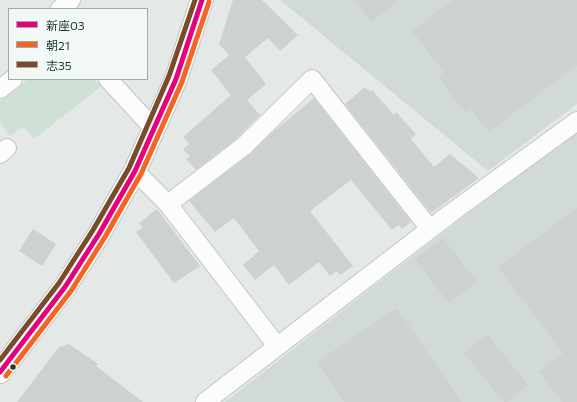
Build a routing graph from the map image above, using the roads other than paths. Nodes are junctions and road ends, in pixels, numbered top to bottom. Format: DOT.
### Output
graph roads {
  1 [pos="71,0"];
  2 [pos="202,0"];
  3 [pos="61,8"];
  4 [pos="12,80"];
  5 [pos="109,80"];
  6 [pos="0,89"];
  7 [pos="577,121"];
  8 [pos="154,129"];
  9 [pos="135,171"];
  10 [pos="168,204"];
  11 [pos="430,229"];
  12 [pos="277,346"];
  13 [pos="0,372"];
  14 [pos="205,402"];
  1 -- 3 [label="street"];
  2 -- 8 [label="street"];
  4 -- 6 [label="street"];
  5 -- 8 [label="street"];
  7 -- 11 [label="street"];
  8 -- 9 [label="street"];
  9 -- 10 [label="street"];
  9 -- 13 [label="street"];
  10 -- 11 [label="street"];
  10 -- 12 [label="street"];
  11 -- 12 [label="street"];
  12 -- 14 [label="street"];
}
